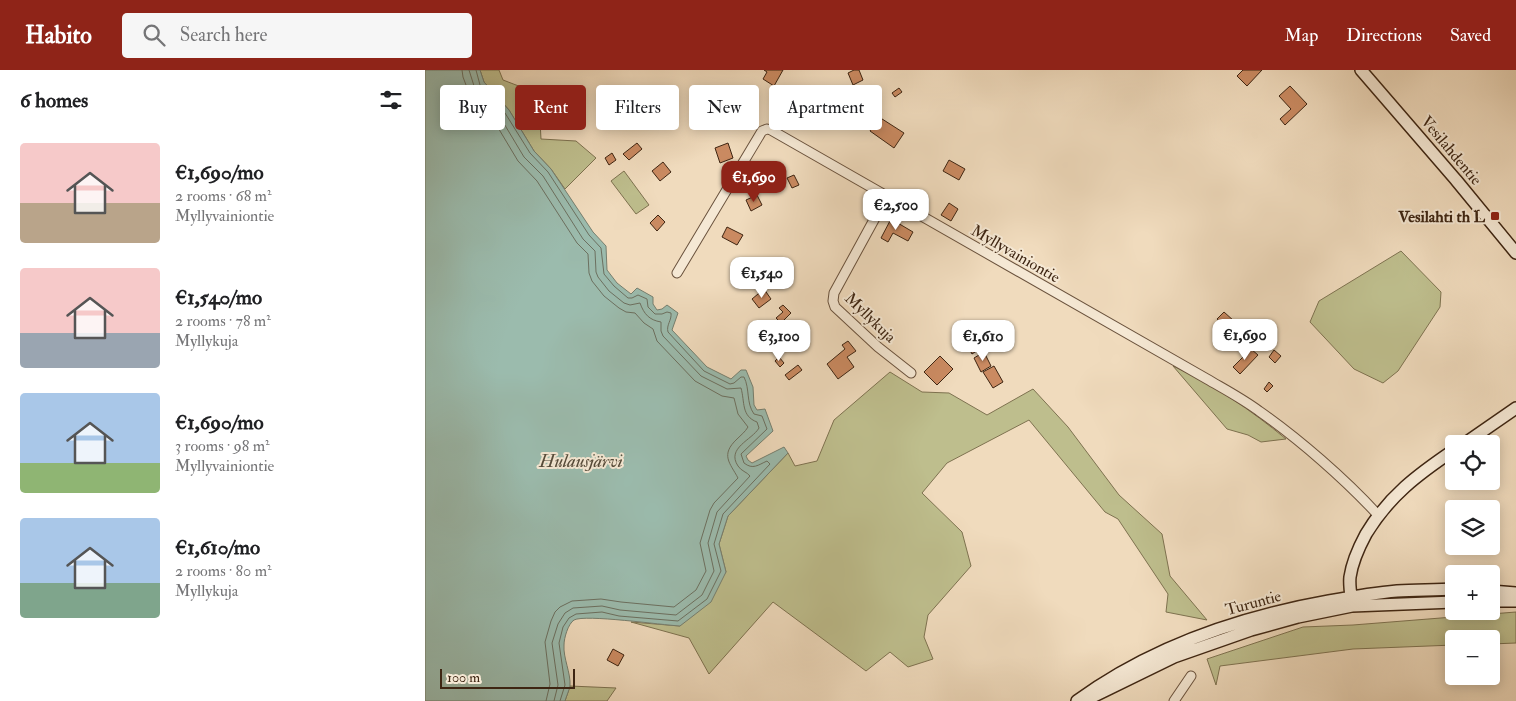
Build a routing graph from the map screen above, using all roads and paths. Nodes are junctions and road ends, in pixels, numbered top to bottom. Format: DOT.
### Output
graph roads {
  1 [pos="1361,70"];
  2 [pos="887,196"];
  3 [pos="1516,253"];
  4 [pos="677,273"];
  5 [pos="911,373"];
  6 [pos="1516,408"];
  7 [pos="1477,435"];
  8 [pos="1445,456"];
  9 [pos="1378,515"];
  10 [pos="1445,589"];
  11 [pos="1500,592"];
  12 [pos="1516,593"];
  13 [pos="1500,601"];
  14 [pos="1516,601"];
  15 [pos="1352,602"];
  16 [pos="1445,602"];
  17 [pos="1191,676"];
  18 [pos="1077,701"];
  19 [pos="1082,701"];
  20 [pos="1174,701"];
  1 -- 3 [label="main road, Vesilahdentie"];
  2 -- 4 [label="street, Myllyvainiontie"];
  2 -- 5 [label="street, Myllykuja"];
  2 -- 9 [label="street, Myllyvainiontie"];
  6 -- 7 [label="main road"];
  8 -- 9 [label="main road"];
  9 -- 15 [label="main road"];
  10 -- 15 [label="main road, Turuntie"];
  11 -- 12 [label="main road"];
  13 -- 14 [label="main road"];
  15 -- 16 [label="main road, Turuntie"];
  15 -- 18 [label="main road, Turuntie"];
  15 -- 19 [label="main road, Turuntie"];
  17 -- 20 [label="street"];
}
